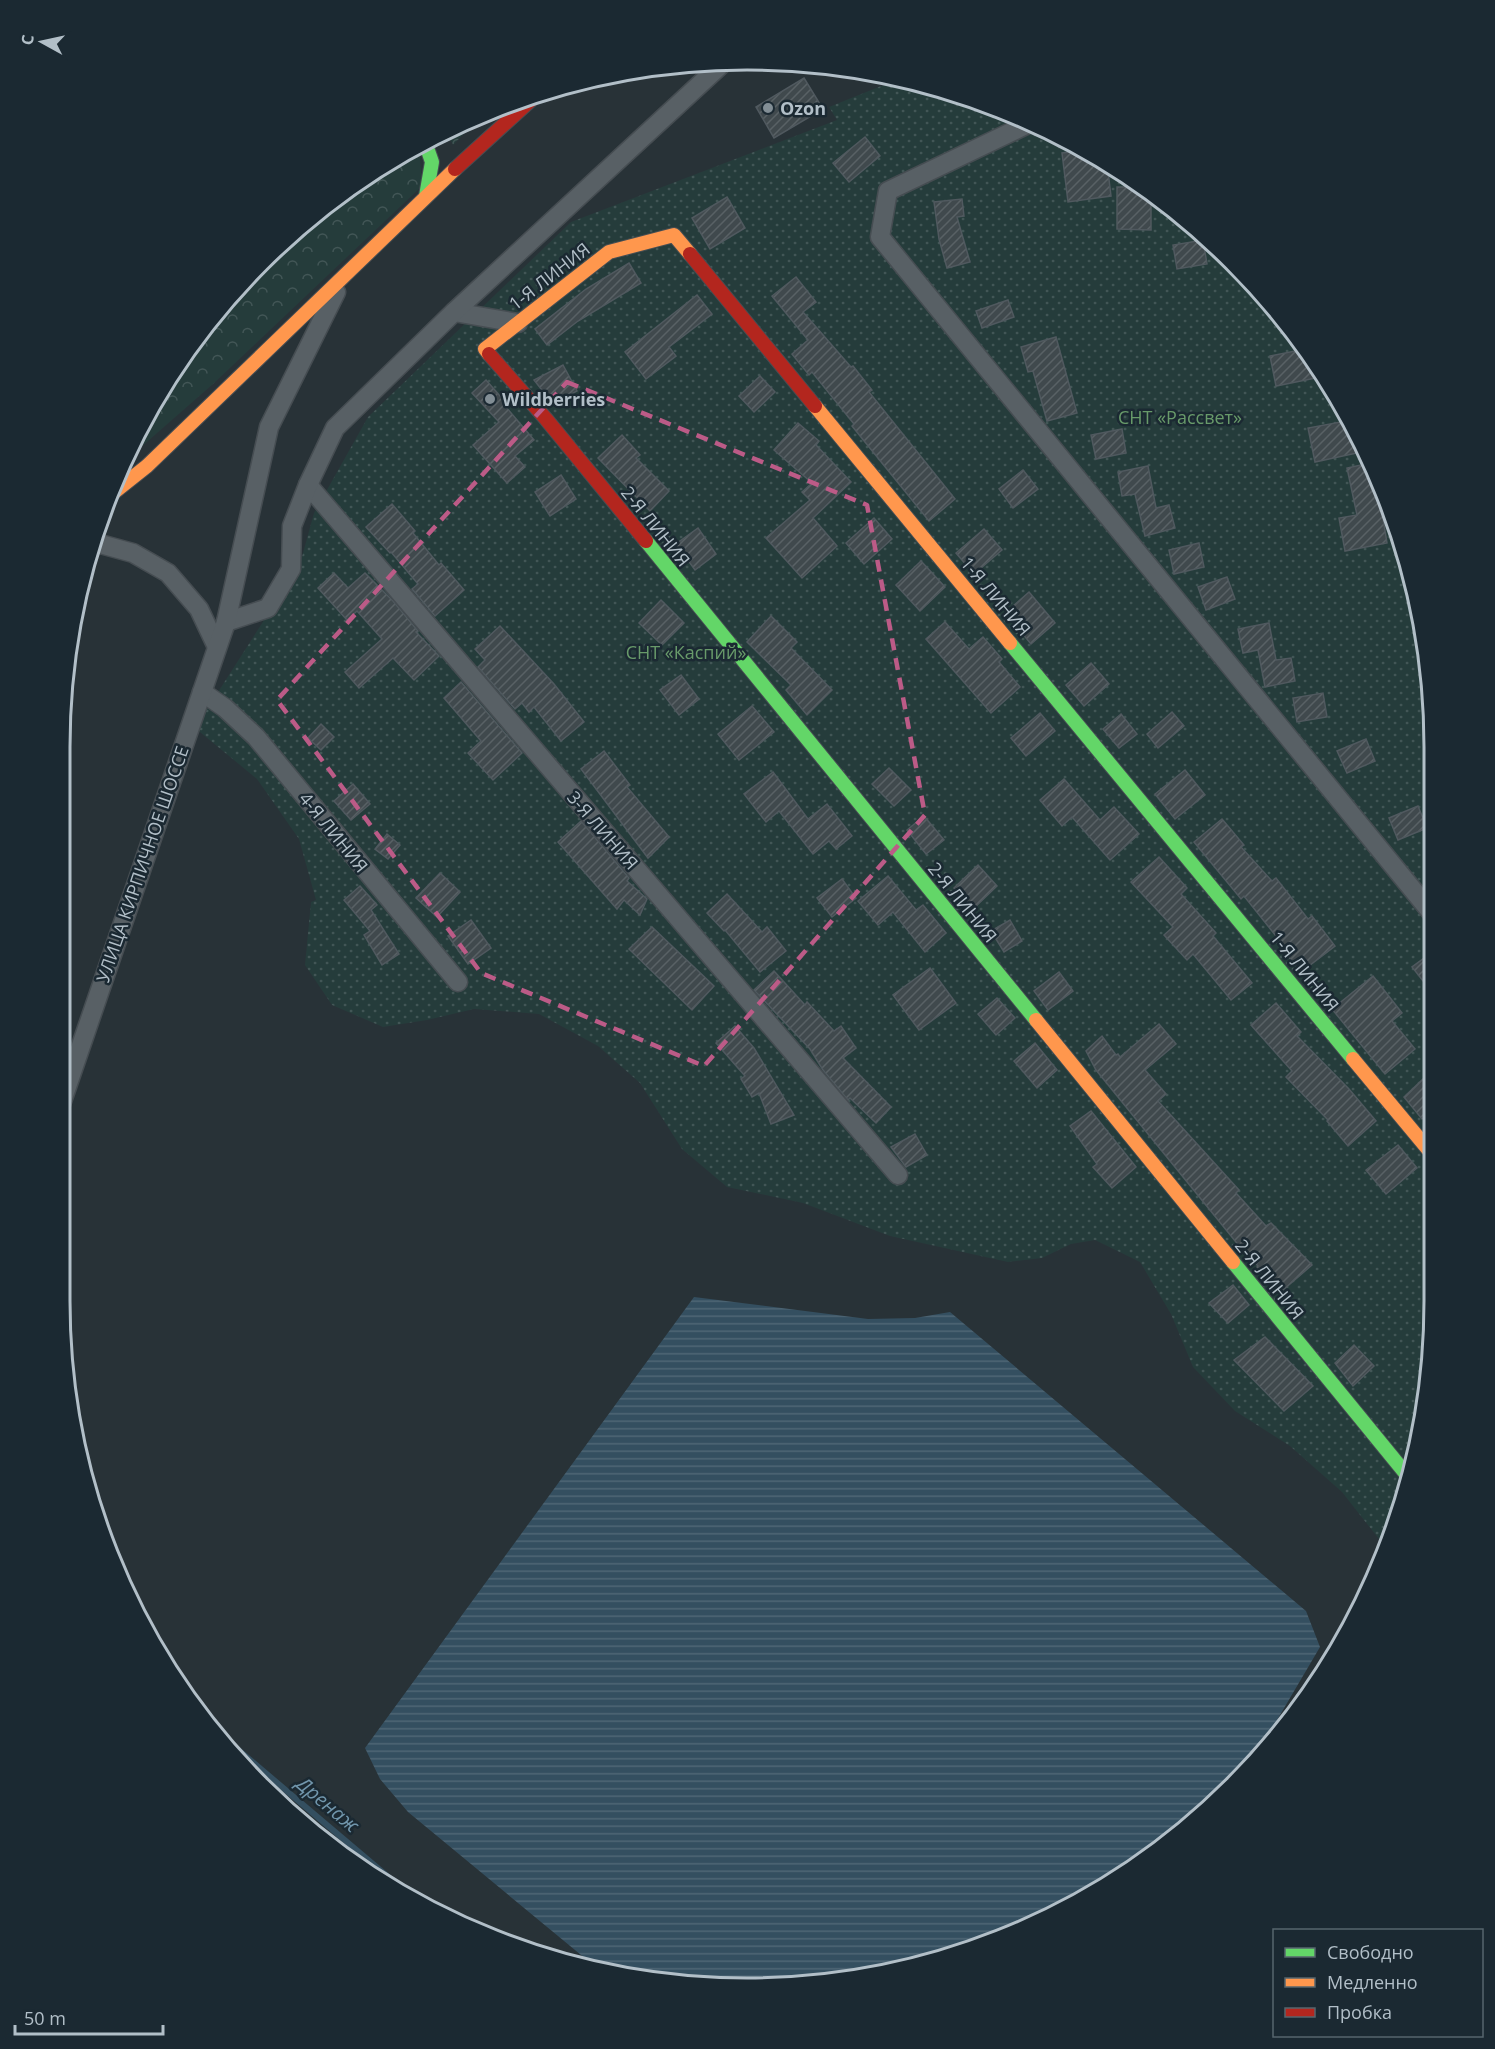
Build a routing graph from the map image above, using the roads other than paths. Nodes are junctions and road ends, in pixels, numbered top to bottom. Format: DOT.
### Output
graph roads {
  1 [pos="714,72"];
  2 [pos="520,110"];
  3 [pos="1020,128"];
  4 [pos="430,150"];
  5 [pos="426,196"];
  6 [pos="344,276"];
  7 [pos="454,312"];
  8 [pos="518,323"];
  9 [pos="485,349"];
  10 [pos="123,485"];
  11 [pos="308,485"];
  12 [pos="102,544"];
  13 [pos="226,622"];
  14 [pos="217,647"];
  15 [pos="202,692"];
  16 [pos="1424,903"];
  17 [pos="458,982"];
  18 [pos="71,1075"];
  19 [pos="1424,1144"];
  20 [pos="898,1174"];
  21 [pos="1403,1470"];
  1 -- 7 [label="street"];
  2 -- 5 [label="street"];
  3 -- 16 [label="street"];
  4 -- 5 [label="street"];
  5 -- 6 [label="street"];
  6 -- 10 [label="street"];
  6 -- 13 [label="street, УЛИЦА КИРПИЧНОЕ ШОССЕ"];
  7 -- 8 [label="street"];
  7 -- 11 [label="street"];
  8 -- 9 [label="street, 1-Я ЛИНИЯ"];
  8 -- 19 [label="street, 1-Я ЛИНИЯ"];
  9 -- 21 [label="street, 2-Я ЛИНИЯ"];
  11 -- 13 [label="street"];
  11 -- 20 [label="street, 3-Я ЛИНИЯ"];
  12 -- 14 [label="street"];
  13 -- 14 [label="street, УЛИЦА КИРПИЧНОЕ ШОССЕ"];
  14 -- 15 [label="street, УЛИЦА КИРПИЧНОЕ ШОССЕ"];
  15 -- 17 [label="street, 4-Я ЛИНИЯ"];
  15 -- 18 [label="street, УЛИЦА КИРПИЧНОЕ ШОССЕ"];
}
